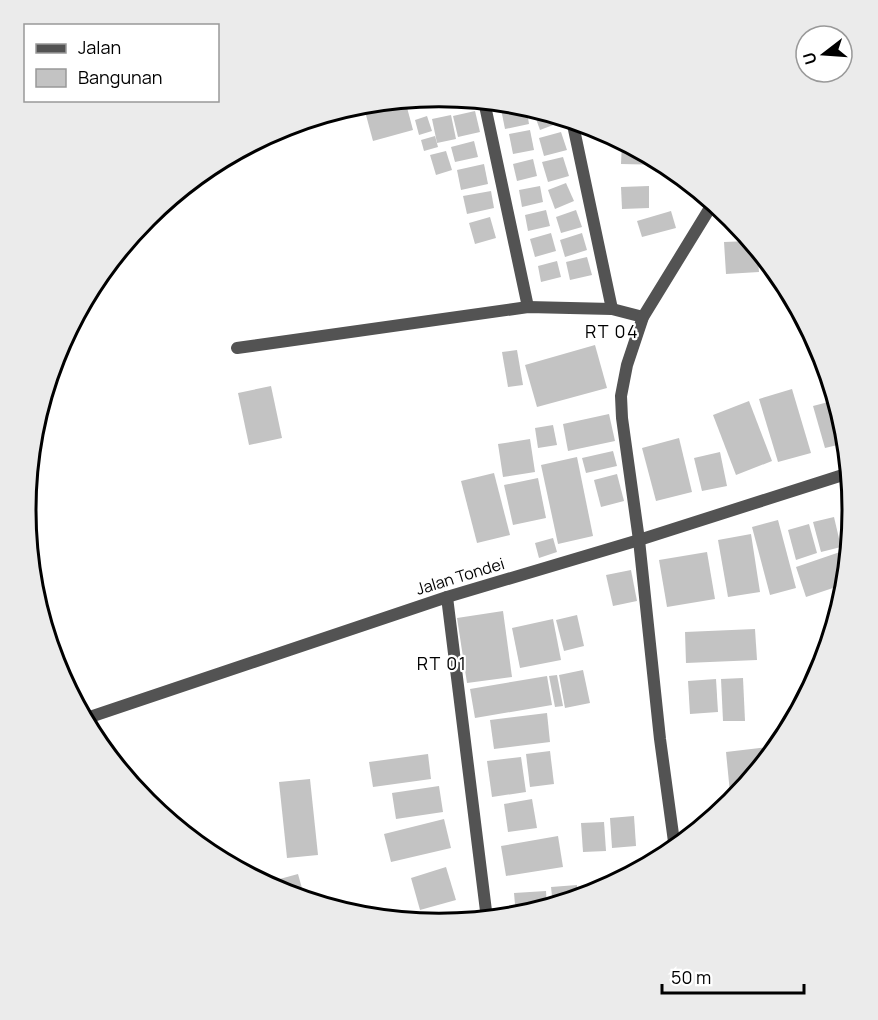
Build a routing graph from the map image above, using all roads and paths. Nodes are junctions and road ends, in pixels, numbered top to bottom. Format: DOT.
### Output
graph roads {
  1 [pos="486,110"];
  2 [pos="574,130"];
  3 [pos="708,210"];
  4 [pos="528,307"];
  5 [pos="612,309"];
  6 [pos="643,316"];
  7 [pos="237,348"];
  8 [pos="840,476"];
  9 [pos="639,540"];
  10 [pos="447,597"];
  11 [pos="92,715"];
  12 [pos="673,838"];
  13 [pos="486,910"];
  1 -- 4 [label="street"];
  2 -- 5 [label="street"];
  3 -- 6 [label="street"];
  4 -- 5 [label="street"];
  4 -- 7 [label="street"];
  5 -- 6 [label="street"];
  6 -- 9 [label="street"];
  8 -- 9 [label="street, Jalan Tondei"];
  9 -- 10 [label="street, Jalan Tondei"];
  9 -- 12 [label="street"];
  10 -- 11 [label="street, Jalan Tondei"];
  10 -- 13 [label="street"];
}
